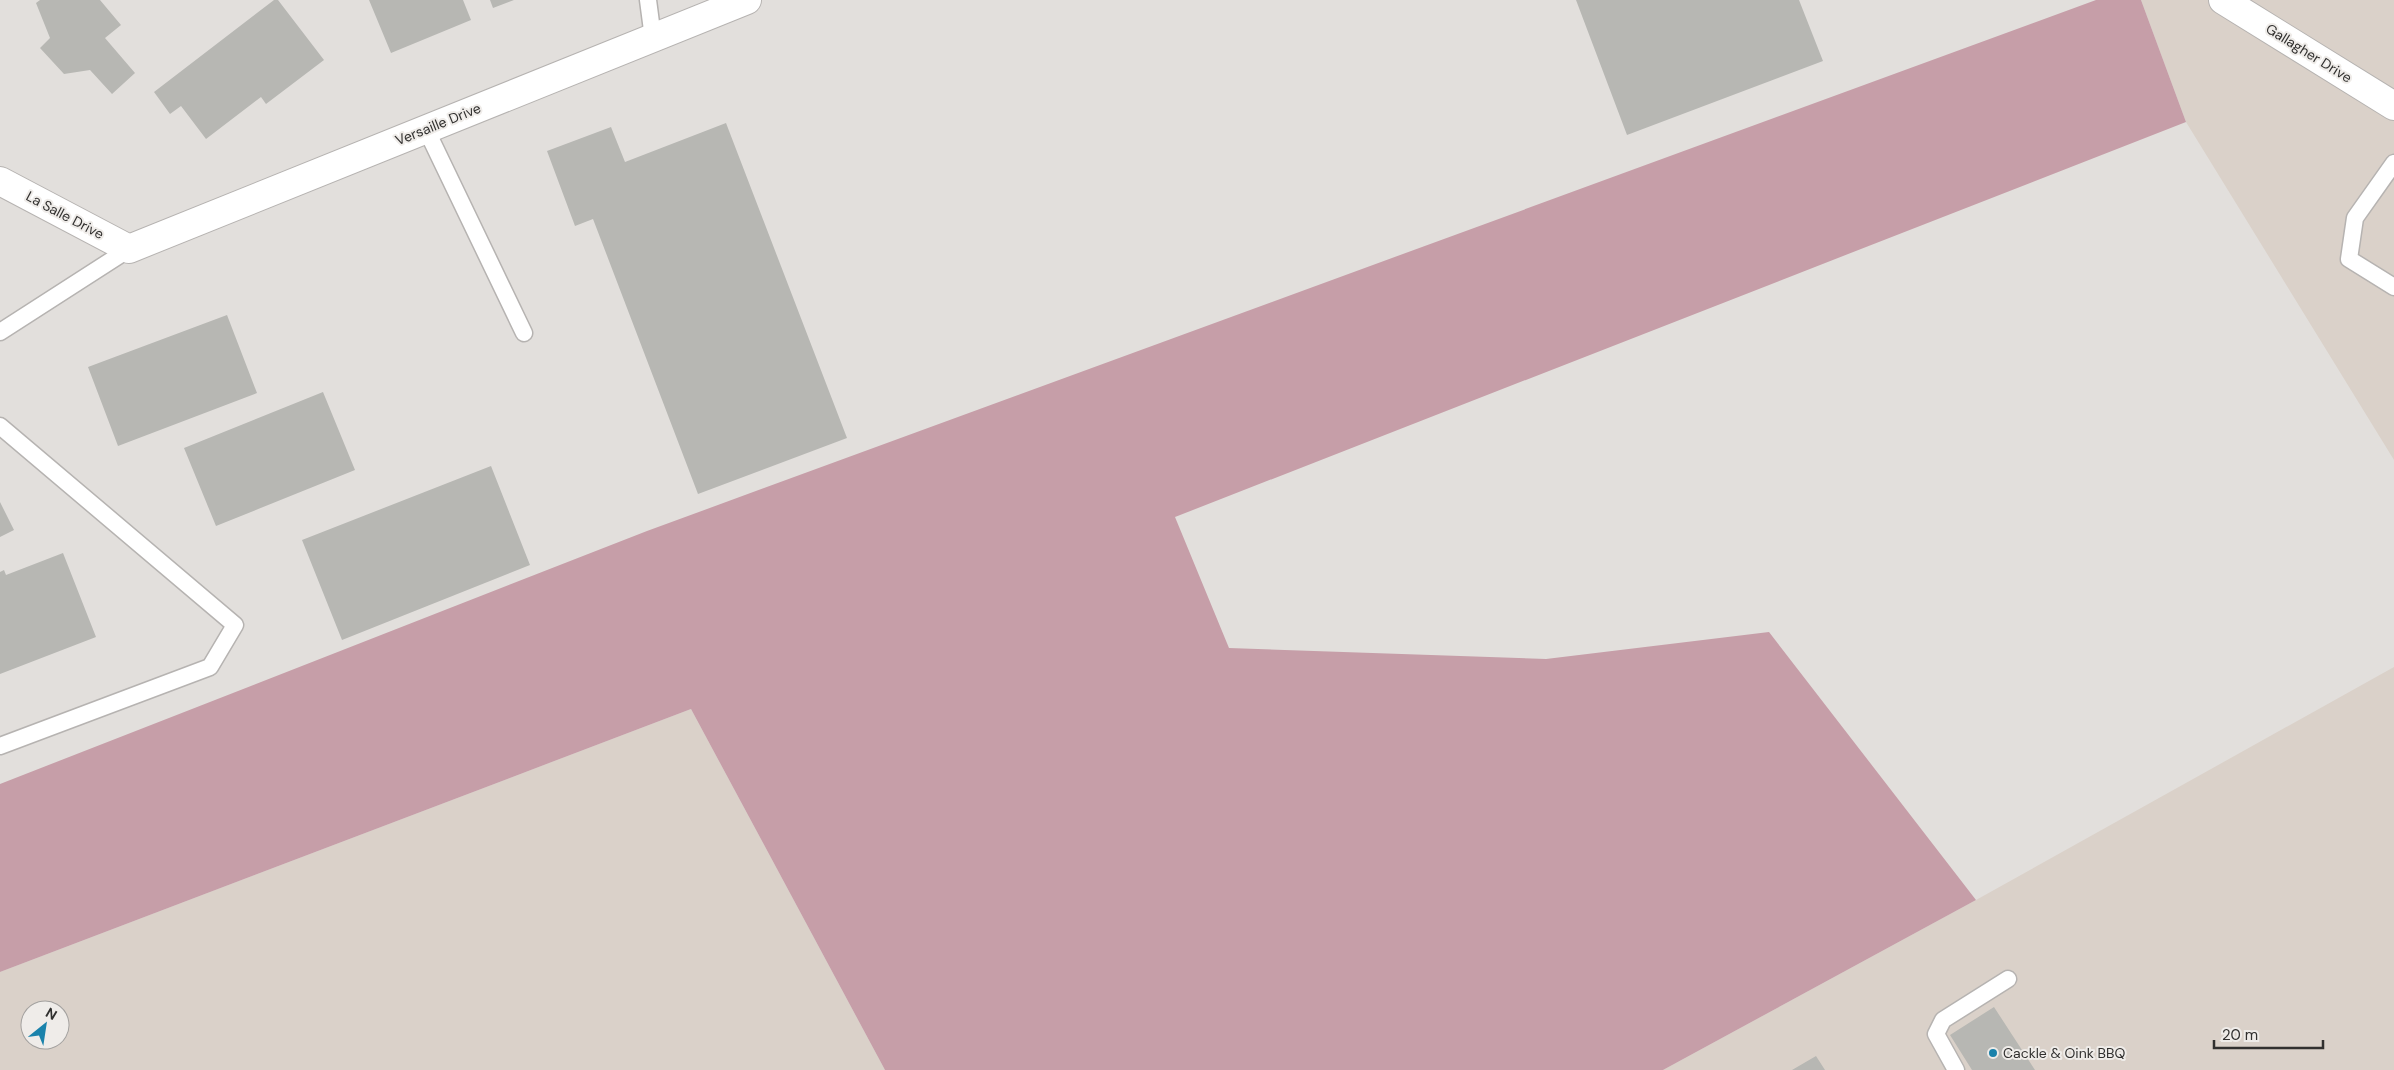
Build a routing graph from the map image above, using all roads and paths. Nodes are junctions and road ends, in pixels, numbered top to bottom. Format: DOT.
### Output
graph roads {
  1 [pos="648,0"];
  2 [pos="747,0"];
  3 [pos="2223,0"];
  4 [pos="653,38"];
  5 [pos="2394,106"];
  6 [pos="426,129"];
  7 [pos="2394,163"];
  8 [pos="0,181"];
  9 [pos="129,249"];
  10 [pos="2394,287"];
  11 [pos="0,332"];
  12 [pos="524,333"];
  13 [pos="0,426"];
  14 [pos="0,746"];
  15 [pos="2008,979"];
  16 [pos="1956,1070"];
  1 -- 4 [label="lane"];
  2 -- 4 [label="street, Versaille Drive"];
  3 -- 5 [label="street, Gallagher Drive"];
  4 -- 6 [label="street, Versaille Drive"];
  6 -- 9 [label="street, Versaille Drive"];
  6 -- 12 [label="lane"];
  7 -- 10 [label="lane"];
  8 -- 9 [label="street, La Salle Drive"];
  9 -- 11 [label="lane"];
  13 -- 14 [label="lane"];
  15 -- 16 [label="lane"];
}
